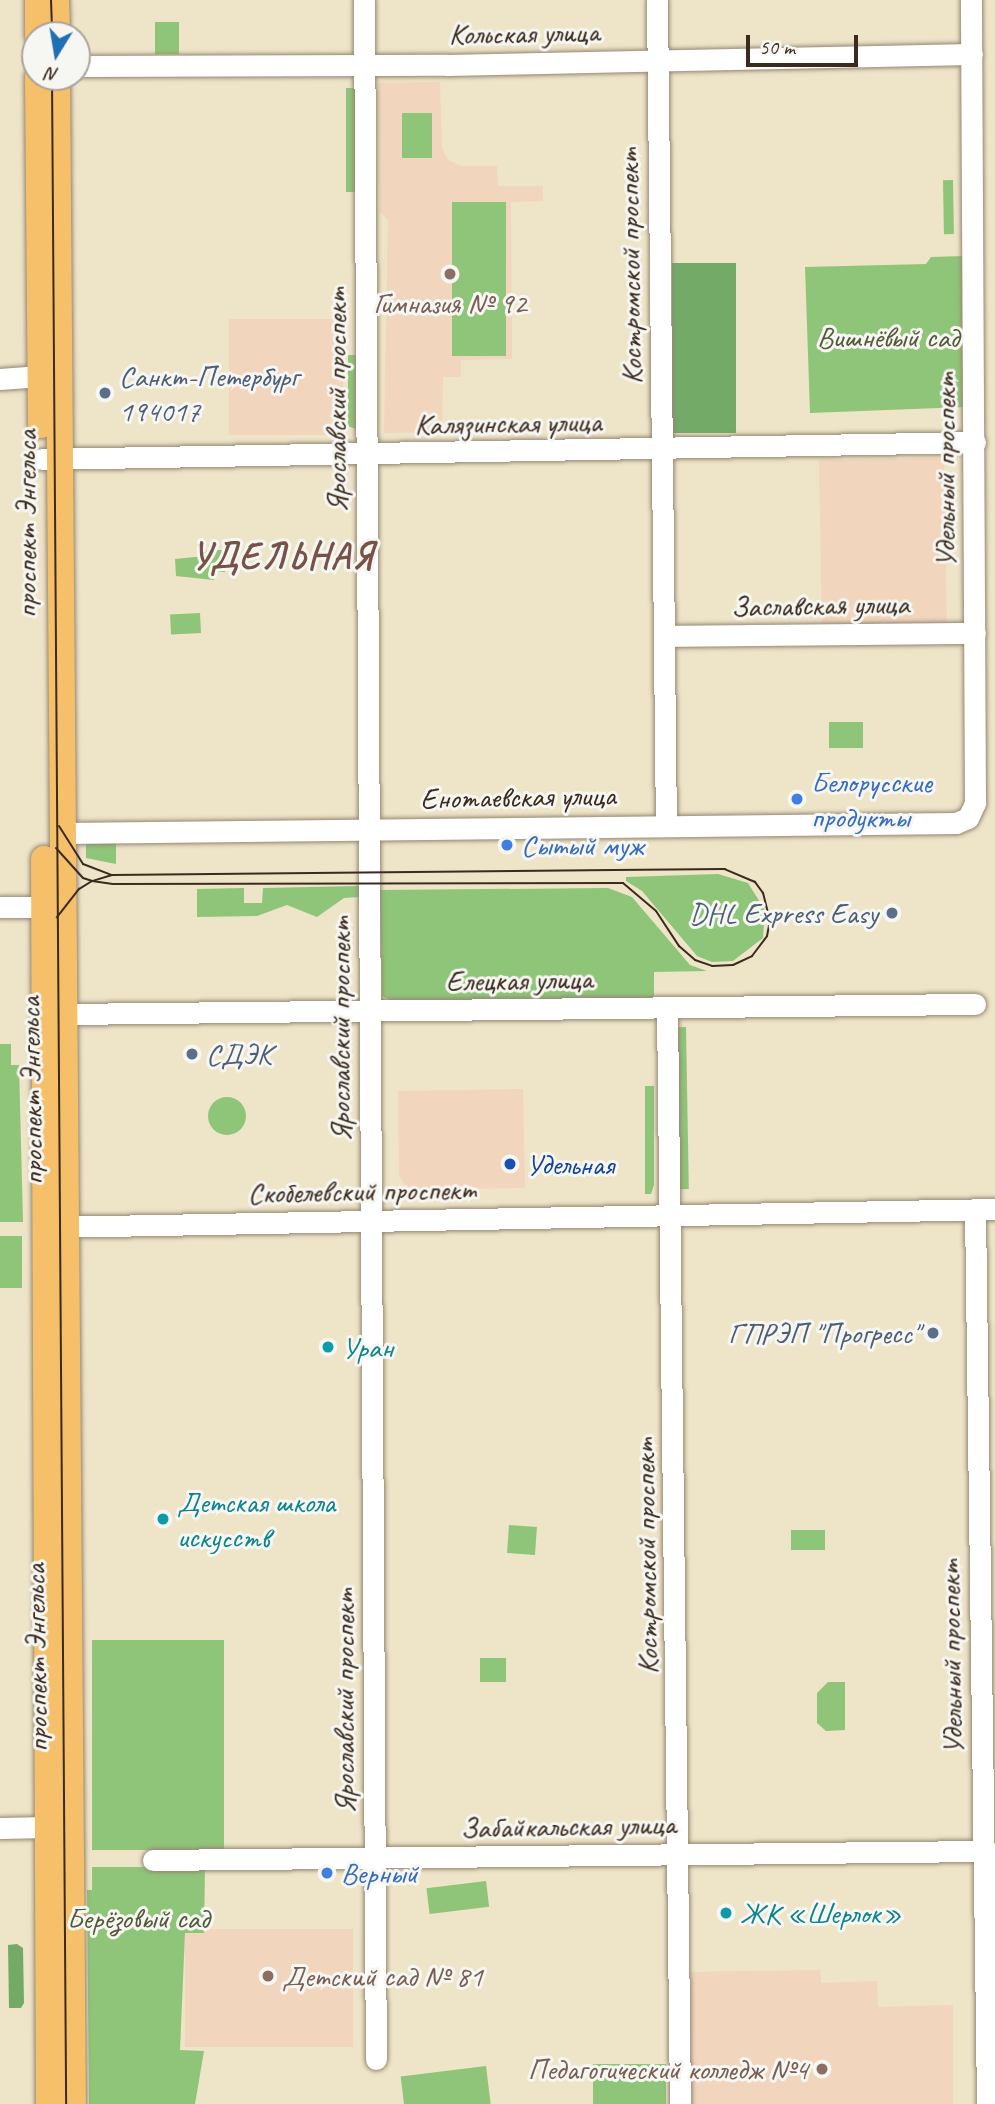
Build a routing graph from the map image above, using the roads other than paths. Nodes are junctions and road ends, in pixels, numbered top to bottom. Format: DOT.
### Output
graph roads {
  1 [pos="38,0"];
  2 [pos="56,0"];
  3 [pos="364,0"];
  4 [pos="657,0"];
  5 [pos="971,0"];
  6 [pos="38,21"];
  7 [pos="57,21"];
  8 [pos="972,54"];
  9 [pos="657,61"];
  10 [pos="364,64"];
  11 [pos="91,66"];
  12 [pos="38,91"];
  13 [pos="57,91"];
  14 [pos="40,376"];
  15 [pos="0,379"];
  16 [pos="975,442"];
  17 [pos="662,450"];
  18 [pos="367,455"];
  19 [pos="50,459"];
  20 [pos="975,633"];
  21 [pos="665,636"];
  22 [pos="972,814"];
  23 [pos="666,826"];
  24 [pos="369,829"];
  25 [pos="62,833"];
  26 [pos="0,906"];
  27 [pos="44,907"];
  28 [pos="975,1004"];
  29 [pos="667,1008"];
  30 [pos="369,1012"];
  31 [pos="63,1014"];
  32 [pos="985,1209"];
  33 [pos="670,1214"];
  34 [pos="371,1220"];
  35 [pos="55,1227"];
  36 [pos="59,1827"];
  37 [pos="0,1828"];
  38 [pos="984,1851"];
  39 [pos="678,1855"];
  40 [pos="374,1858"];
  41 [pos="153,1860"];
  42 [pos="376,2059"];
  43 [pos="49,2104"];
  44 [pos="73,2104"];
  45 [pos="680,2104"];
  46 [pos="987,2104"];
  1 -- 6 [label="main road"];
  2 -- 7 [label="main road"];
  3 -- 10 [label="street, Ярославский проспект"];
  4 -- 9 [label="street, Костромской проспект"];
  5 -- 8 [label="street, Удельный проспект"];
  8 -- 9 [label="street, Кольская улица"];
  8 -- 16 [label="street, Удельный проспект"];
  9 -- 10 [label="street, Кольская улица"];
  9 -- 17 [label="street, Костромской проспект"];
  10 -- 11 [label="street, Кольская улица"];
  10 -- 18 [label="street, Ярославский проспект"];
  12 -- 14 [label="main road, проспект Энгельса"];
  13 -- 19 [label="main road, проспект Энгельса"];
  14 -- 15 [label="street"];
  14 -- 19 [label="main road, проспект Энгельса"];
  16 -- 17 [label="street, Калязинская улица"];
  16 -- 20 [label="street, Удельный проспект"];
  17 -- 18 [label="street, Калязинская улица"];
  17 -- 21 [label="street, Костромской проспект"];
  18 -- 19 [label="street, Калязинская улица"];
  18 -- 24 [label="street, Ярославский проспект"];
  19 -- 25 [label="main road, проспект Энгельса"];
  19 -- 27 [label="main road, проспект Энгельса"];
  20 -- 21 [label="street, Заславская улица"];
  20 -- 22 [label="street, Удельный проспект"];
  21 -- 23 [label="street, Костромской проспект"];
  22 -- 23 [label="street, Енотаевская улица"];
  23 -- 24 [label="street, Енотаевская улица"];
  24 -- 25 [label="street, Енотаевская улица"];
  24 -- 30 [label="street, Ярославский проспект"];
  25 -- 31 [label="main road, проспект Энгельса"];
  26 -- 27 [label="street"];
  27 -- 35 [label="main road, проспект Энгельса"];
  28 -- 29 [label="street, Елецкая улица"];
  29 -- 30 [label="street, Елецкая улица"];
  29 -- 33 [label="street, Костромской проспект"];
  30 -- 31 [label="street, Елецкая улица"];
  30 -- 34 [label="street, Ярославский проспект"];
  31 -- 35 [label="main road, проспект Энгельса"];
  32 -- 33 [label="street, Скобелевский проспект"];
  32 -- 38 [label="street, Удельный проспект"];
  33 -- 34 [label="street, Скобелевский проспект"];
  33 -- 39 [label="street, Костромской проспект"];
  34 -- 35 [label="street, Скобелевский проспект"];
  34 -- 40 [label="street, Ярославский проспект"];
  35 -- 36 [label="main road, проспект Энгельса"];
  36 -- 37 [label="street"];
  36 -- 43 [label="main road, проспект Энгельса"];
  36 -- 44 [label="main road, проспект Энгельса"];
  38 -- 39 [label="street, Забайкальская улица"];
  38 -- 46 [label="street, Удельный проспект"];
  39 -- 40 [label="street, Забайкальская улица"];
  39 -- 45 [label="street, Костромской проспект"];
  40 -- 41 [label="street, Забайкальская улица"];
  40 -- 42 [label="street, Ярославский проспект"];
}
